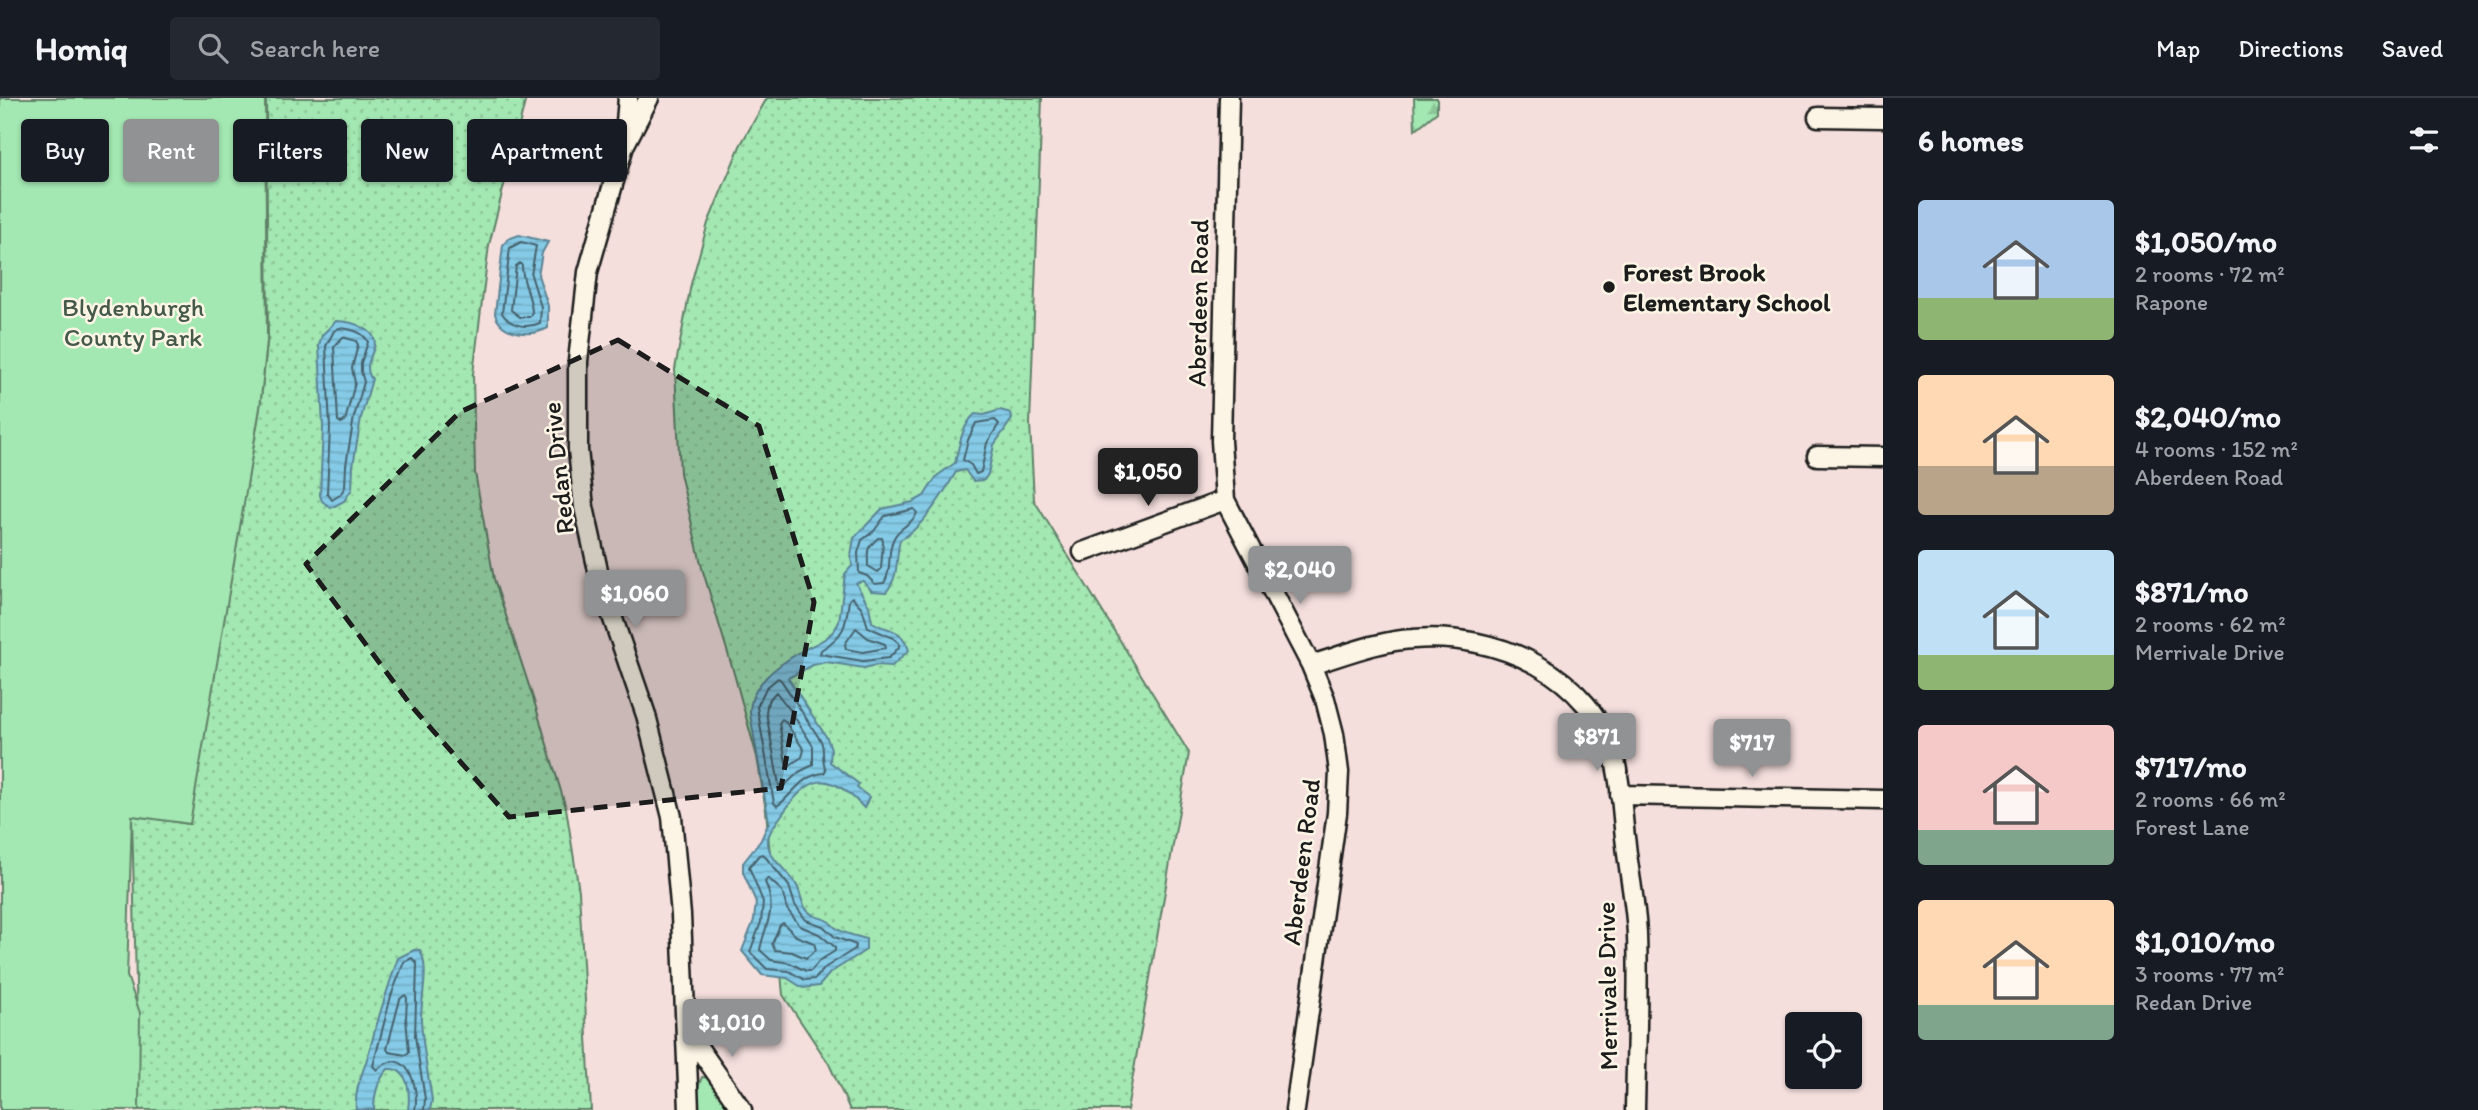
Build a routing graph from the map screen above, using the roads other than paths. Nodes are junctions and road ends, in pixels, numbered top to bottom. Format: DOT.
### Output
graph roads {
  1 [pos="628,98"];
  2 [pos="649,98"];
  3 [pos="1229,98"];
  4 [pos="1818,117"];
  5 [pos="1883,118"];
  6 [pos="626,119"];
  7 [pos="627,140"];
  8 [pos="614,182"];
  9 [pos="1817,456"];
  10 [pos="1883,457"];
  11 [pos="1225,500"];
  12 [pos="1083,552"];
  13 [pos="1311,665"];
  14 [pos="1620,795"];
  15 [pos="1883,800"];
  16 [pos="685,1030"];
  17 [pos="690,1110"];
  18 [pos="742,1110"];
  19 [pos="1295,1110"];
  20 [pos="1635,1110"];
  1 -- 6 [label="street, Redan Drive"];
  2 -- 7 [label="street, Redan Drive"];
  3 -- 11 [label="street, Aberdeen Road"];
  4 -- 5 [label="street"];
  8 -- 16 [label="street, Redan Drive"];
  9 -- 10 [label="street"];
  11 -- 12 [label="street"];
  11 -- 13 [label="street, Aberdeen Road"];
  13 -- 14 [label="street, Merrivale Drive"];
  13 -- 19 [label="street, Aberdeen Road"];
  14 -- 15 [label="street"];
  14 -- 20 [label="street, Merrivale Drive"];
  16 -- 17 [label="street, Redan Drive"];
  16 -- 18 [label="street"];
}
